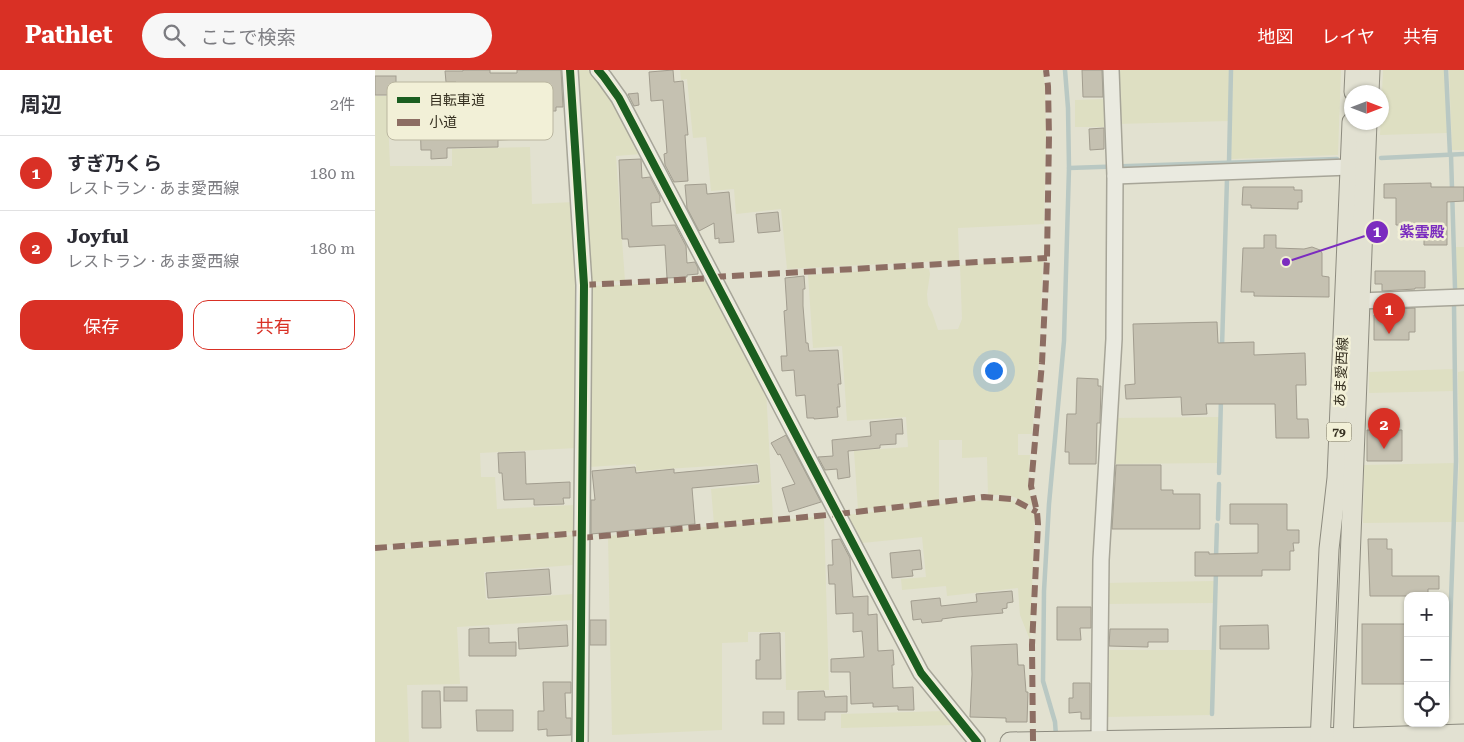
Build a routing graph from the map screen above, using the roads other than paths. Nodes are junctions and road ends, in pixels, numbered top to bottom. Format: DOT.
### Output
graph roads {
  1 [pos="570,70"];
  2 [pos="598,70"];
  3 [pos="1111,70"];
  4 [pos="1355,70"];
  5 [pos="1370,70"];
  6 [pos="1354,85"];
  7 [pos="1369,85"];
  8 [pos="1353,130"];
  9 [pos="1367,130"];
  10 [pos="1351,167"];
  11 [pos="1115,170"];
  12 [pos="1464,298"];
  13 [pos="1359,301"];
  14 [pos="1464,734"];
  15 [pos="1320,740"];
  16 [pos="1343,740"];
  17 [pos="1043,741"];
  18 [pos="1099,741"];
  19 [pos="580,742"];
  20 [pos="977,742"];
  21 [pos="1010,742"];
  1 -- 19 [label="street"];
  2 -- 20 [label="street"];
  3 -- 11 [label="street"];
  4 -- 6 [label="main road"];
  5 -- 7 [label="main road"];
  8 -- 10 [label="main road, あま愛西線 / 79"];
  9 -- 13 [label="main road, あま愛西線 / 79"];
  10 -- 11 [label="street"];
  10 -- 15 [label="main road, あま愛西線 / 79"];
  11 -- 18 [label="street"];
  12 -- 13 [label="street"];
  13 -- 16 [label="main road, あま愛西線 / 79"];
  14 -- 16 [label="main road"];
  15 -- 16 [label="main road"];
  15 -- 18 [label="main road"];
  17 -- 18 [label="main road"];
  17 -- 21 [label="main road"];
}
